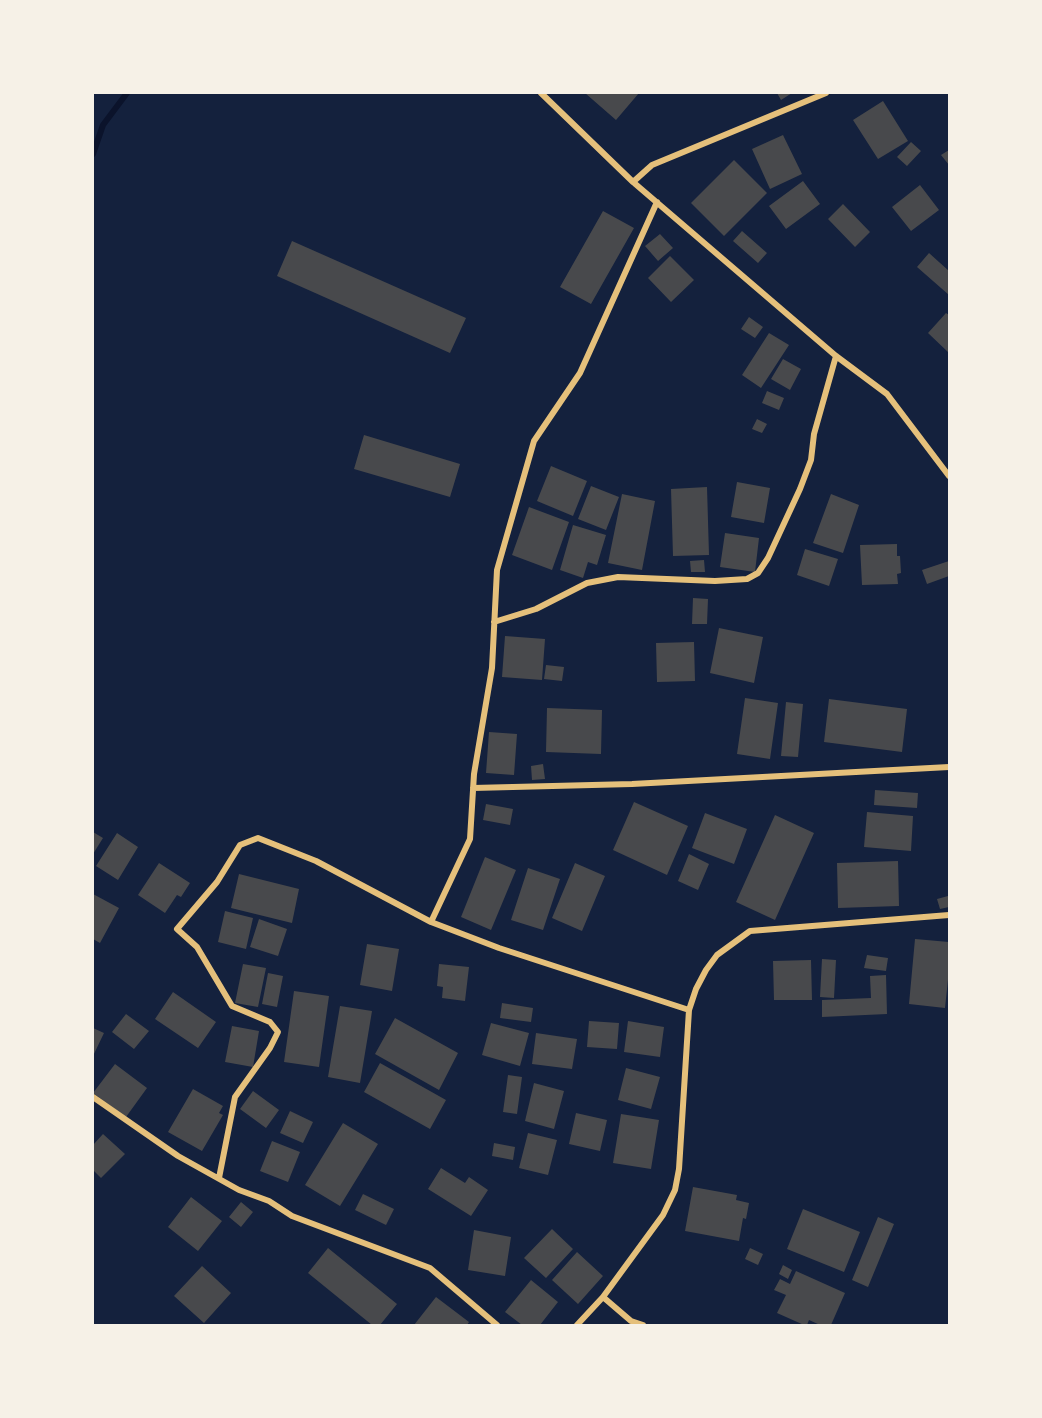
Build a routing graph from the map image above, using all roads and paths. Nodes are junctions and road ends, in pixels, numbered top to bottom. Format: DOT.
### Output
graph roads {
  1 [pos="541,93"];
  2 [pos="826,93"];
  3 [pos="633,182"];
  4 [pos="657,202"];
  5 [pos="836,356"];
  6 [pos="949,476"];
  7 [pos="494,622"];
  8 [pos="949,767"];
  9 [pos="473,788"];
  10 [pos="949,915"];
  11 [pos="431,922"];
  12 [pos="689,1010"];
  13 [pos="93,1097"];
  14 [pos="219,1178"];
  15 [pos="603,1297"];
  16 [pos="497,1325"];
  17 [pos="577,1325"];
  18 [pos="643,1325"];
  1 -- 3 [label="street"];
  2 -- 3 [label="street"];
  3 -- 4 [label="street"];
  4 -- 5 [label="street"];
  4 -- 7 [label="street"];
  5 -- 6 [label="street"];
  5 -- 7 [label="street"];
  7 -- 9 [label="street"];
  8 -- 9 [label="street"];
  9 -- 11 [label="street"];
  10 -- 12 [label="street"];
  11 -- 12 [label="street"];
  11 -- 14 [label="street"];
  12 -- 15 [label="street"];
  13 -- 14 [label="street"];
  14 -- 16 [label="street"];
  15 -- 17 [label="street"];
  15 -- 18 [label="street"];
}
